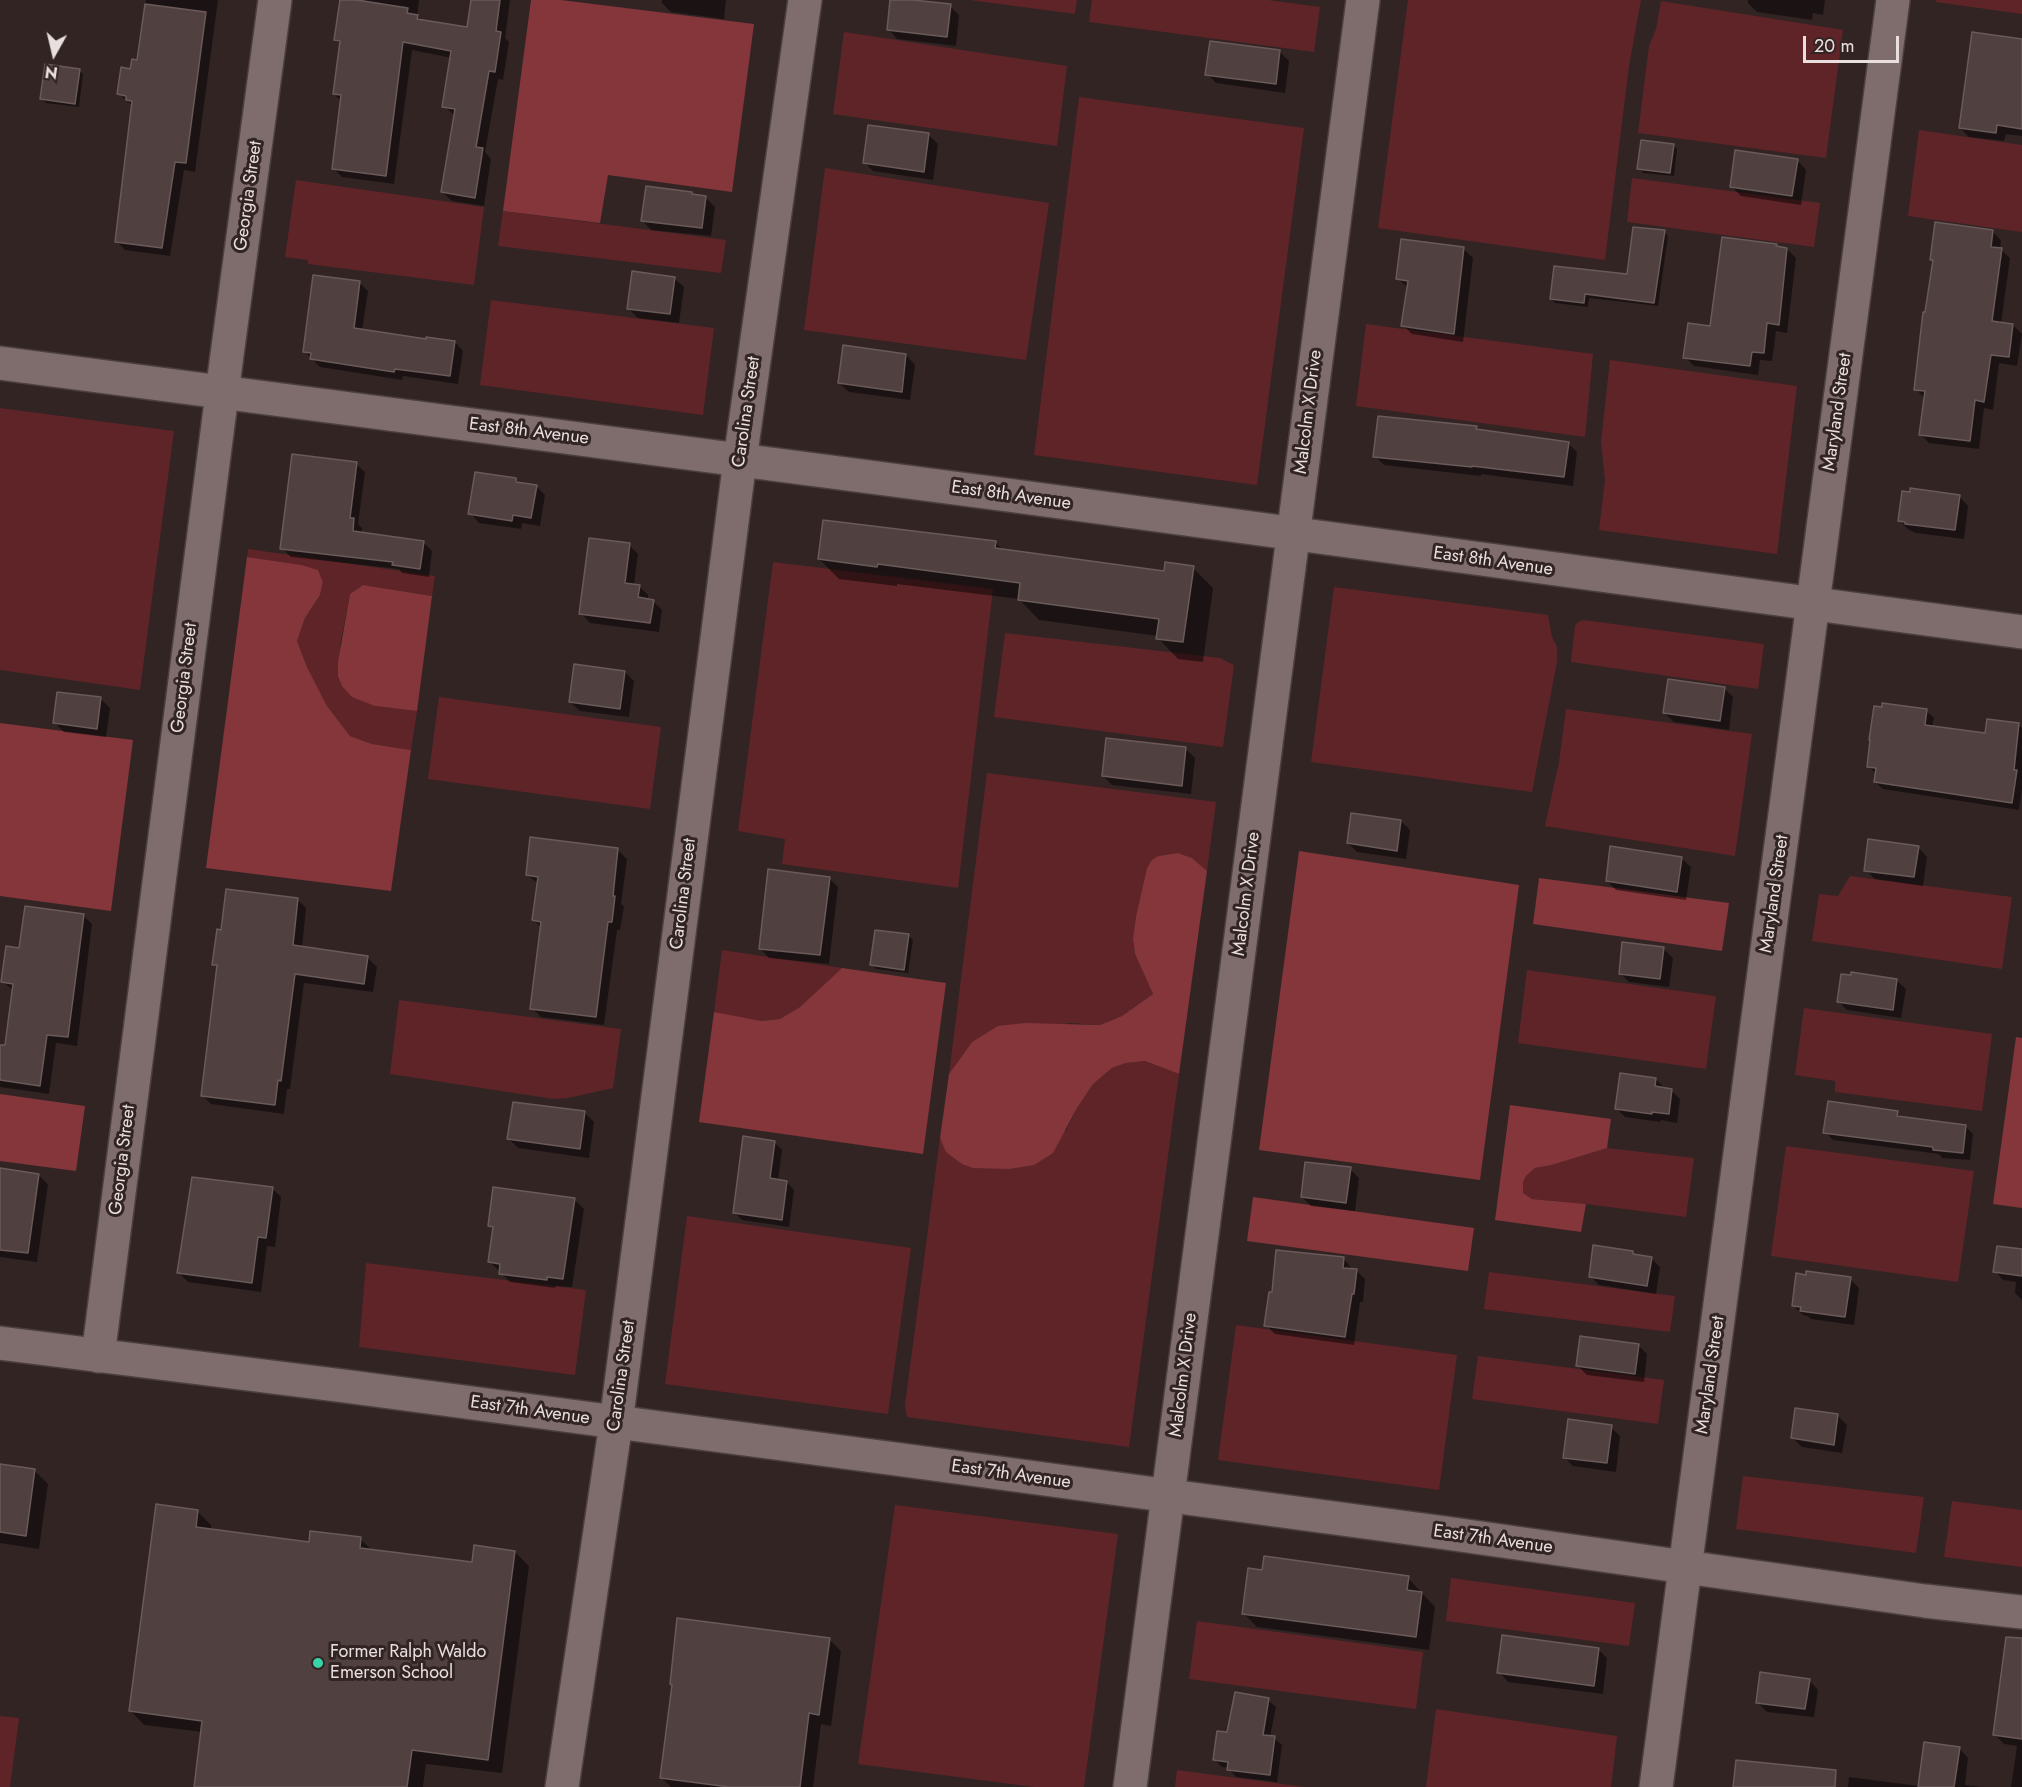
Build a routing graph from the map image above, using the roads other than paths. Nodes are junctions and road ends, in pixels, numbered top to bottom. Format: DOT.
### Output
graph roads {
  1 [pos="275,0"];
  2 [pos="805,0"];
  3 [pos="1363,0"];
  4 [pos="1893,0"];
  5 [pos="0,363"];
  6 [pos="223,391"];
  7 [pos="740,460"];
  8 [pos="1293,535"];
  9 [pos="1813,605"];
  10 [pos="2022,632"];
  11 [pos="0,1343"];
  12 [pos="98,1356"];
  13 [pos="616,1423"];
  14 [pos="1168,1497"];
  15 [pos="1686,1566"];
  16 [pos="2022,1612"];
  17 [pos="562,1787"];
  18 [pos="1130,1787"];
  19 [pos="1656,1787"];
  1 -- 6 [label="street, Georgia Street"];
  2 -- 7 [label="street, Carolina Street"];
  3 -- 8 [label="street, Malcolm X Drive"];
  4 -- 9 [label="street, Maryland Street"];
  5 -- 6 [label="street, East 8th Avenue"];
  6 -- 7 [label="street, East 8th Avenue"];
  6 -- 12 [label="street, Georgia Street"];
  7 -- 8 [label="street, East 8th Avenue"];
  7 -- 13 [label="street, Carolina Street"];
  8 -- 9 [label="street, East 8th Avenue"];
  8 -- 14 [label="street, Malcolm X Drive"];
  9 -- 10 [label="street, East 8th Avenue"];
  9 -- 15 [label="street, Maryland Street"];
  11 -- 12 [label="street, East 7th Avenue"];
  12 -- 13 [label="street, East 7th Avenue"];
  13 -- 14 [label="street, East 7th Avenue"];
  13 -- 17 [label="street, Carolina Street"];
  14 -- 15 [label="street, East 7th Avenue"];
  14 -- 18 [label="street, Malcolm X Drive"];
  15 -- 16 [label="street, East 7th Avenue"];
  15 -- 19 [label="street, Maryland Street"];
}
